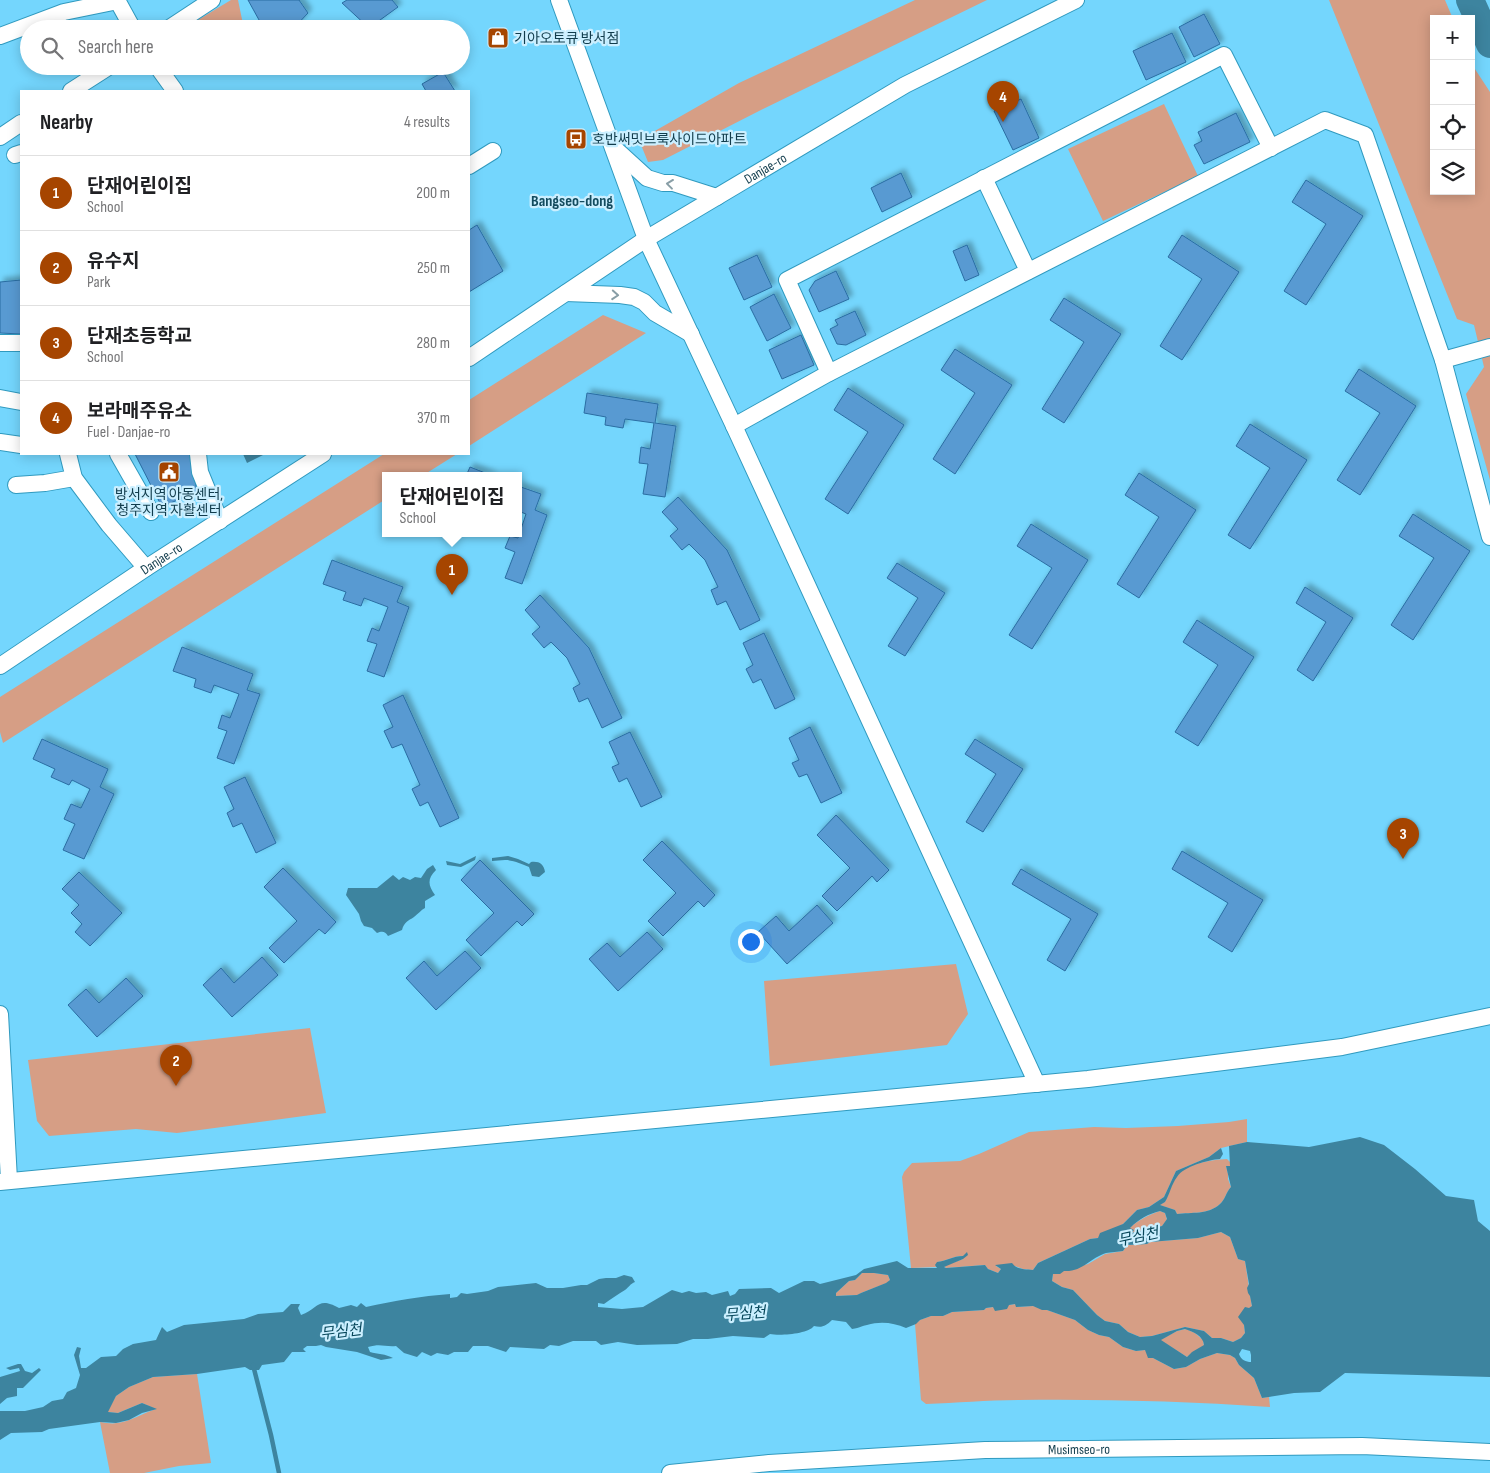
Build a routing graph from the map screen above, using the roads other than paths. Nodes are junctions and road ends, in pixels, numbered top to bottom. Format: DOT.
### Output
graph roads {
  1 [pos="212,0"];
  2 [pos="559,0"];
  3 [pos="1076,0"];
  4 [pos="117,1"];
  5 [pos="43,20"];
  6 [pos="128,20"];
  7 [pos="182,20"];
  8 [pos="20,28"];
  9 [pos="0,36"];
  10 [pos="96,75"];
  11 [pos="163,75"];
  12 [pos="73,90"];
  13 [pos="172,90"];
  14 [pos="20,124"];
  15 [pos="0,137"];
  16 [pos="611,145"];
  17 [pos="1271,148"];
  18 [pos="493,151"];
  19 [pos="470,165"];
  20 [pos="984,178"];
  21 [pos="716,197"];
  22 [pos="646,239"];
  23 [pos="1028,271"];
  24 [pos="566,293"];
  25 [pos="691,334"];
  26 [pos="0,343"];
  27 [pos="20,343"];
  28 [pos="1490,347"];
  29 [pos="470,357"];
  30 [pos="1443,360"];
  31 [pos="829,373"];
  32 [pos="0,398"];
  33 [pos="20,402"];
  34 [pos="734,426"];
  35 [pos="0,442"];
  36 [pos="20,445"];
  37 [pos="68,455"];
  38 [pos="119,455"];
  39 [pos="198,455"];
  40 [pos="321,455"];
  41 [pos="74,478"];
  42 [pos="16,485"];
  43 [pos="151,512"];
  44 [pos="220,521"];
  45 [pos="1490,537"];
  46 [pos="146,568"];
  47 [pos="0,666"];
  48 [pos="0,1014"];
  49 [pos="1490,1016"];
  50 [pos="1037,1084"];
  51 [pos="4,1181"];
  52 [pos="1490,1452"];
  53 [pos="670,1473"];
  1 -- 7 [label="street"];
  2 -- 16 [label="street"];
  3 -- 21 [label="street, Danjae-ro"];
  4 -- 5 [label="street"];
  4 -- 6 [label="street"];
  8 -- 9 [label="street"];
  10 -- 12 [label="street"];
  11 -- 13 [label="street"];
  14 -- 15 [label="street"];
  21 -- 16 [label="street, one-way"];
  16 -- 22 [label="street"];
  17 -- 20 [label="street"];
  17 -- 23 [label="street"];
  17 -- 30 [label="street"];
  18 -- 19 [label="street"];
  20 -- 23 [label="street"];
  20 -- 31 [label="street"];
  21 -- 22 [label="street, Danjae-ro"];
  22 -- 24 [label="street, Danjae-ro"];
  22 -- 25 [label="street"];
  23 -- 31 [label="street"];
  24 -- 25 [label="street, one-way"];
  24 -- 29 [label="street, Danjae-ro"];
  25 -- 34 [label="street"];
  26 -- 27 [label="street"];
  28 -- 30 [label="street"];
  30 -- 45 [label="street"];
  31 -- 34 [label="street"];
  32 -- 33 [label="street"];
  34 -- 50 [label="street"];
  35 -- 36 [label="street"];
  37 -- 41 [label="street"];
  38 -- 43 [label="street"];
  39 -- 44 [label="street"];
  40 -- 44 [label="street, Danjae-ro"];
  41 -- 42 [label="street"];
  41 -- 46 [label="street"];
  44 -- 46 [label="street, Danjae-ro"];
  46 -- 47 [label="street, Danjae-ro"];
  48 -- 51 [label="street"];
  49 -- 50 [label="street"];
  50 -- 51 [label="street"];
  52 -- 53 [label="street, Musimseo-ro"];
}
